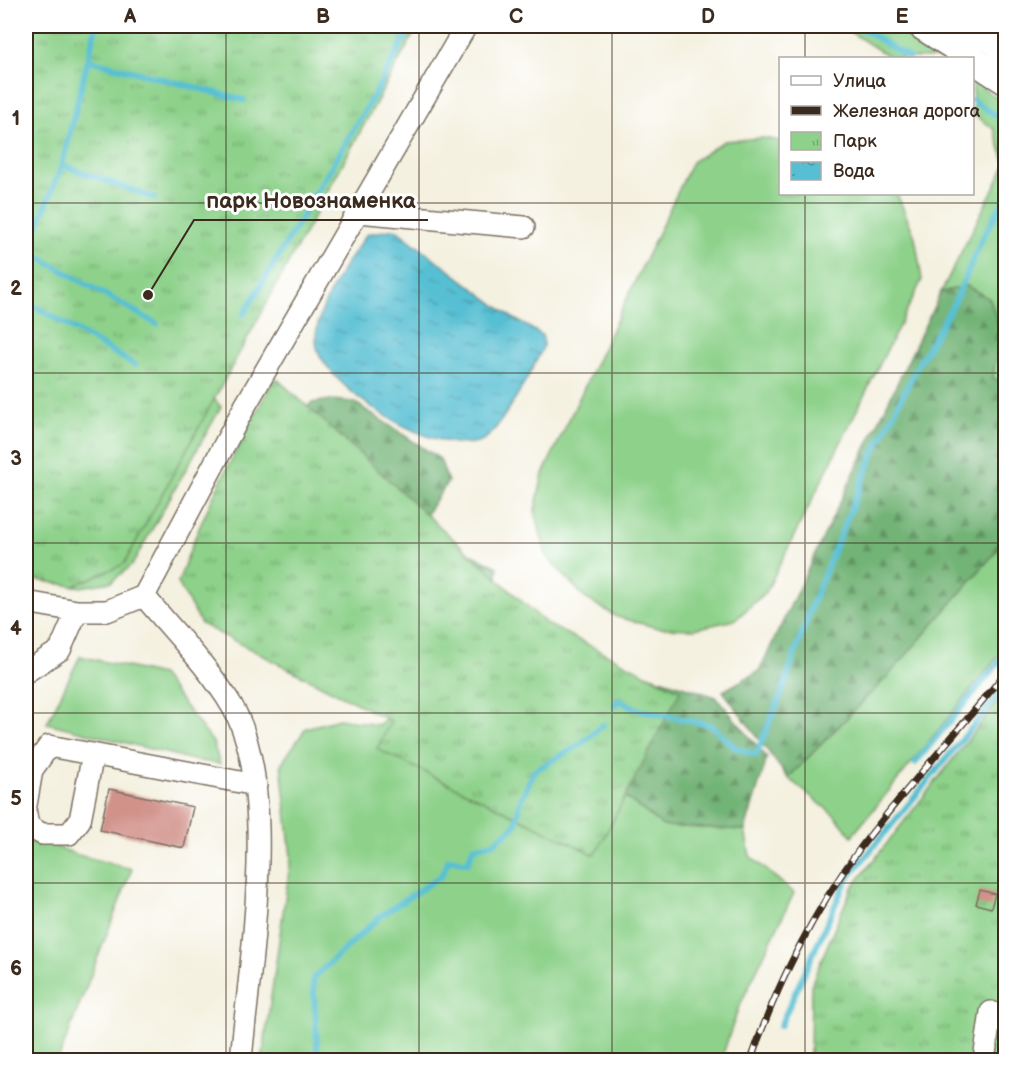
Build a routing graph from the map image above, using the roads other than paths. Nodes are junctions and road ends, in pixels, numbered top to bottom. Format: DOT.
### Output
graph roads {
  1 [pos="466,26"];
  2 [pos="922,26"];
  3 [pos="971,26"];
  4 [pos="1005,49"];
  5 [pos="969,57"];
  6 [pos="974,60"];
  7 [pos="1005,81"];
  8 [pos="358,212"];
  9 [pos="524,227"];
  10 [pos="144,596"];
  11 [pos="26,602"];
  12 [pos="77,611"];
  13 [pos="26,672"];
  14 [pos="93,754"];
  15 [pos="256,785"];
  16 [pos="26,805"];
  17 [pos="26,814"];
  18 [pos="1005,1019"];
  19 [pos="241,1060"];
  20 [pos="984,1060"];
  1 -- 8 [label="street"];
  2 -- 5 [label="main road"];
  3 -- 4 [label="main road"];
  6 -- 7 [label="main road"];
  8 -- 9 [label="street"];
  8 -- 10 [label="street"];
  10 -- 12 [label="street"];
  10 -- 15 [label="street"];
  11 -- 12 [label="street"];
  12 -- 13 [label="street"];
  14 -- 15 [label="street"];
  14 -- 16 [label="street"];
  14 -- 17 [label="street"];
  15 -- 19 [label="street"];
  18 -- 20 [label="street"];
}
